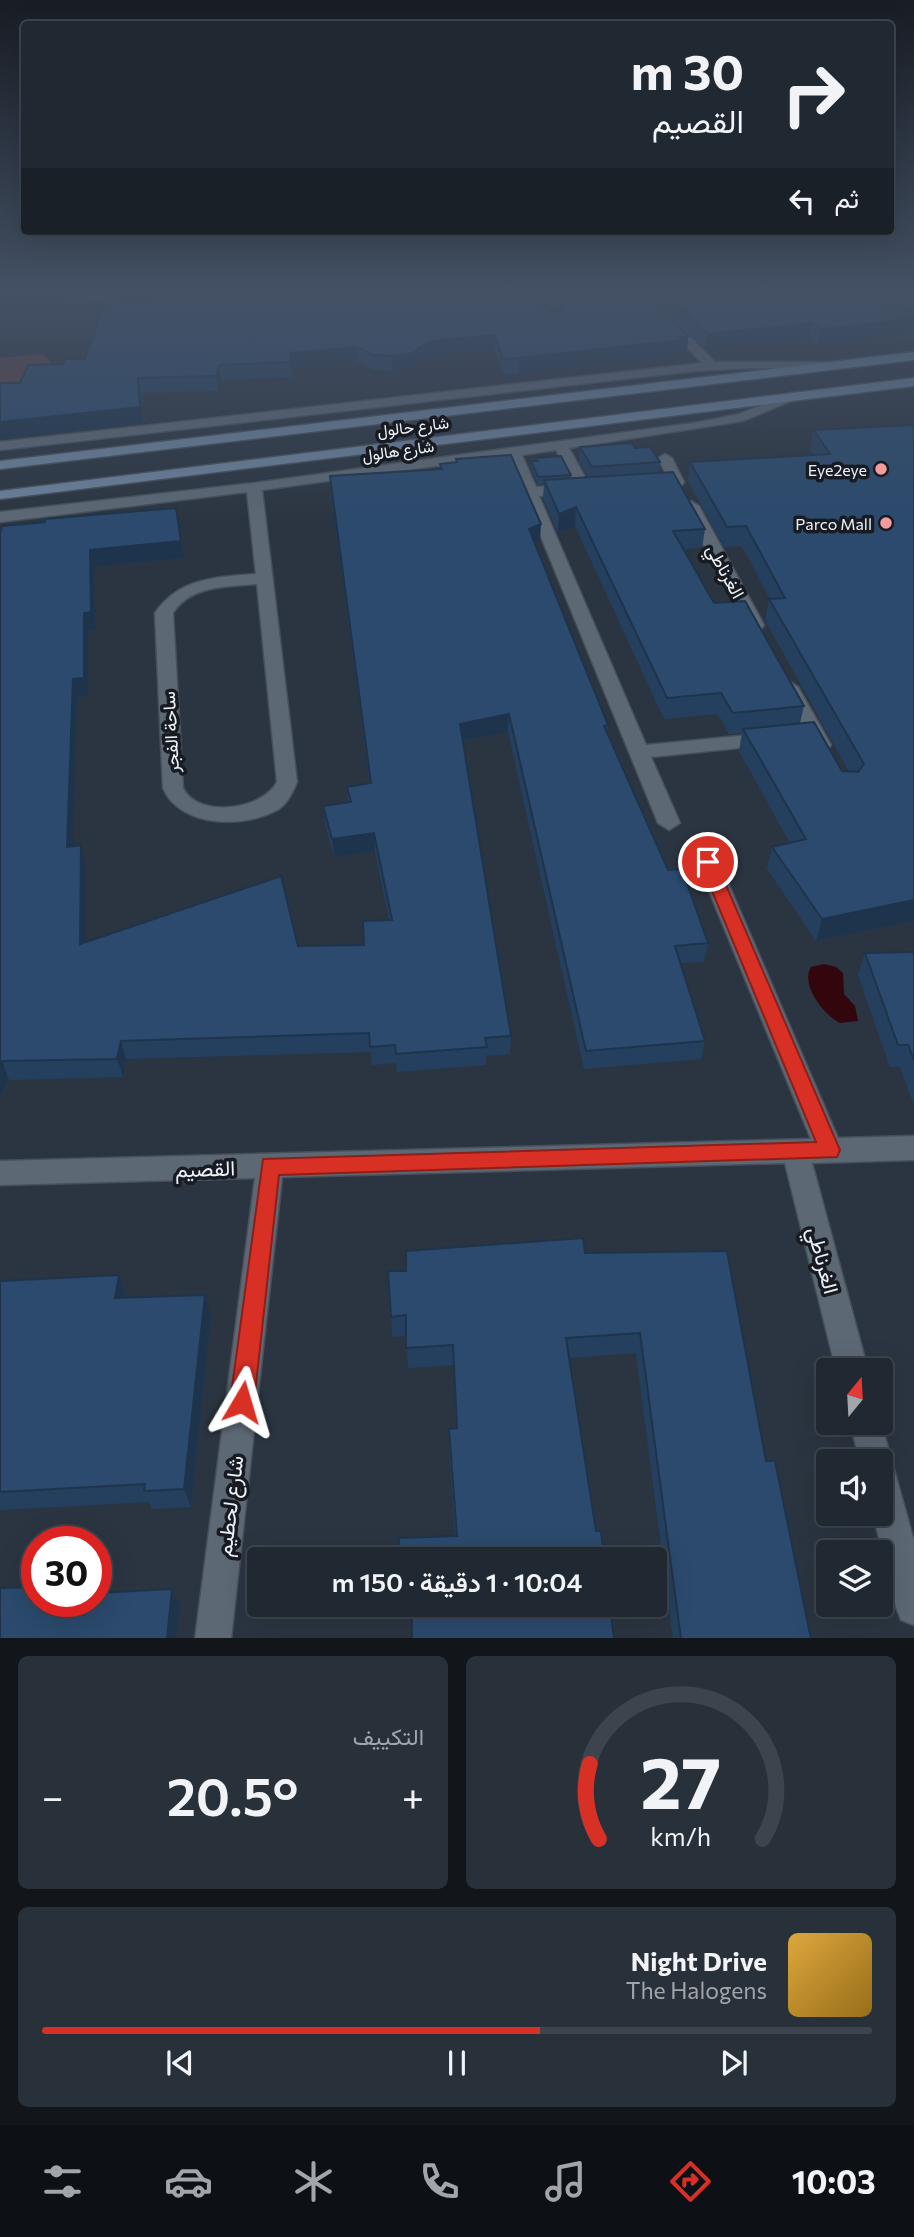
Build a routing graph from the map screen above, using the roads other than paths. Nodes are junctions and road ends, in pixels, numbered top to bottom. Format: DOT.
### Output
graph roads {
  1 [pos="655,371"];
  2 [pos="781,371"];
  3 [pos="914,382"];
  4 [pos="914,388"];
  5 [pos="843,390"];
  6 [pos="796,396"];
  7 [pos="0,446"];
  8 [pos="561,446"];
  9 [pos="514,453"];
  10 [pos="665,458"];
  11 [pos="0,465"];
  12 [pos="254,487"];
  13 [pos="532,492"];
  14 [pos="0,495"];
  15 [pos="0,517"];
  16 [pos="265,578"];
  17 [pos="762,638"];
  18 [pos="782,674"];
  19 [pos="814,734"];
  20 [pos="641,752"];
  21 [pos="833,766"];
  22 [pos="669,823"];
  23 [pos="708,862"];
  24 [pos="914,1148"];
  25 [pos="829,1150"];
  26 [pos="795,1151"];
  27 [pos="270,1166"];
  28 [pos="0,1174"];
  29 [pos="849,1358"];
  30 [pos="893,1526"];
  31 [pos="914,1607"];
  32 [pos="213,1638"];
  1 -- 7 [label="street"];
  2 -- 11 [label="main road, شارع حالول"];
  3 -- 5 [label="main road, شارع حالول"];
  4 -- 5 [label="main road"];
  5 -- 6 [label="main road, شارع حالول"];
  6 -- 8 [label="street, شارع هالول"];
  6 -- 14 [label="main road, شارع حالول"];
  8 -- 9 [label="street, شارع هالول"];
  8 -- 13 [label="street"];
  9 -- 12 [label="street, شارع هالول"];
  9 -- 13 [label="street"];
  10 -- 17 [label="street, الغرناطي"];
  12 -- 15 [label="street, شارع هالول"];
  12 -- 16 [label="street, ساحة الفجر"];
  13 -- 20 [label="street"];
  16 -- 16 [label="street, ساحة الفجر"];
  18 -- 19 [label="street"];
  19 -- 20 [label="street"];
  19 -- 21 [label="street"];
  20 -- 22 [label="street"];
  23 -- 25 [label="street"];
  24 -- 25 [label="street, القصيم"];
  25 -- 26 [label="street, القصيم"];
  26 -- 27 [label="street, القصيم"];
  26 -- 29 [label="street, الغرناطي"];
  27 -- 28 [label="street, القصيم"];
  27 -- 32 [label="street, شارع لحطيم"];
  30 -- 31 [label="street"];
}
